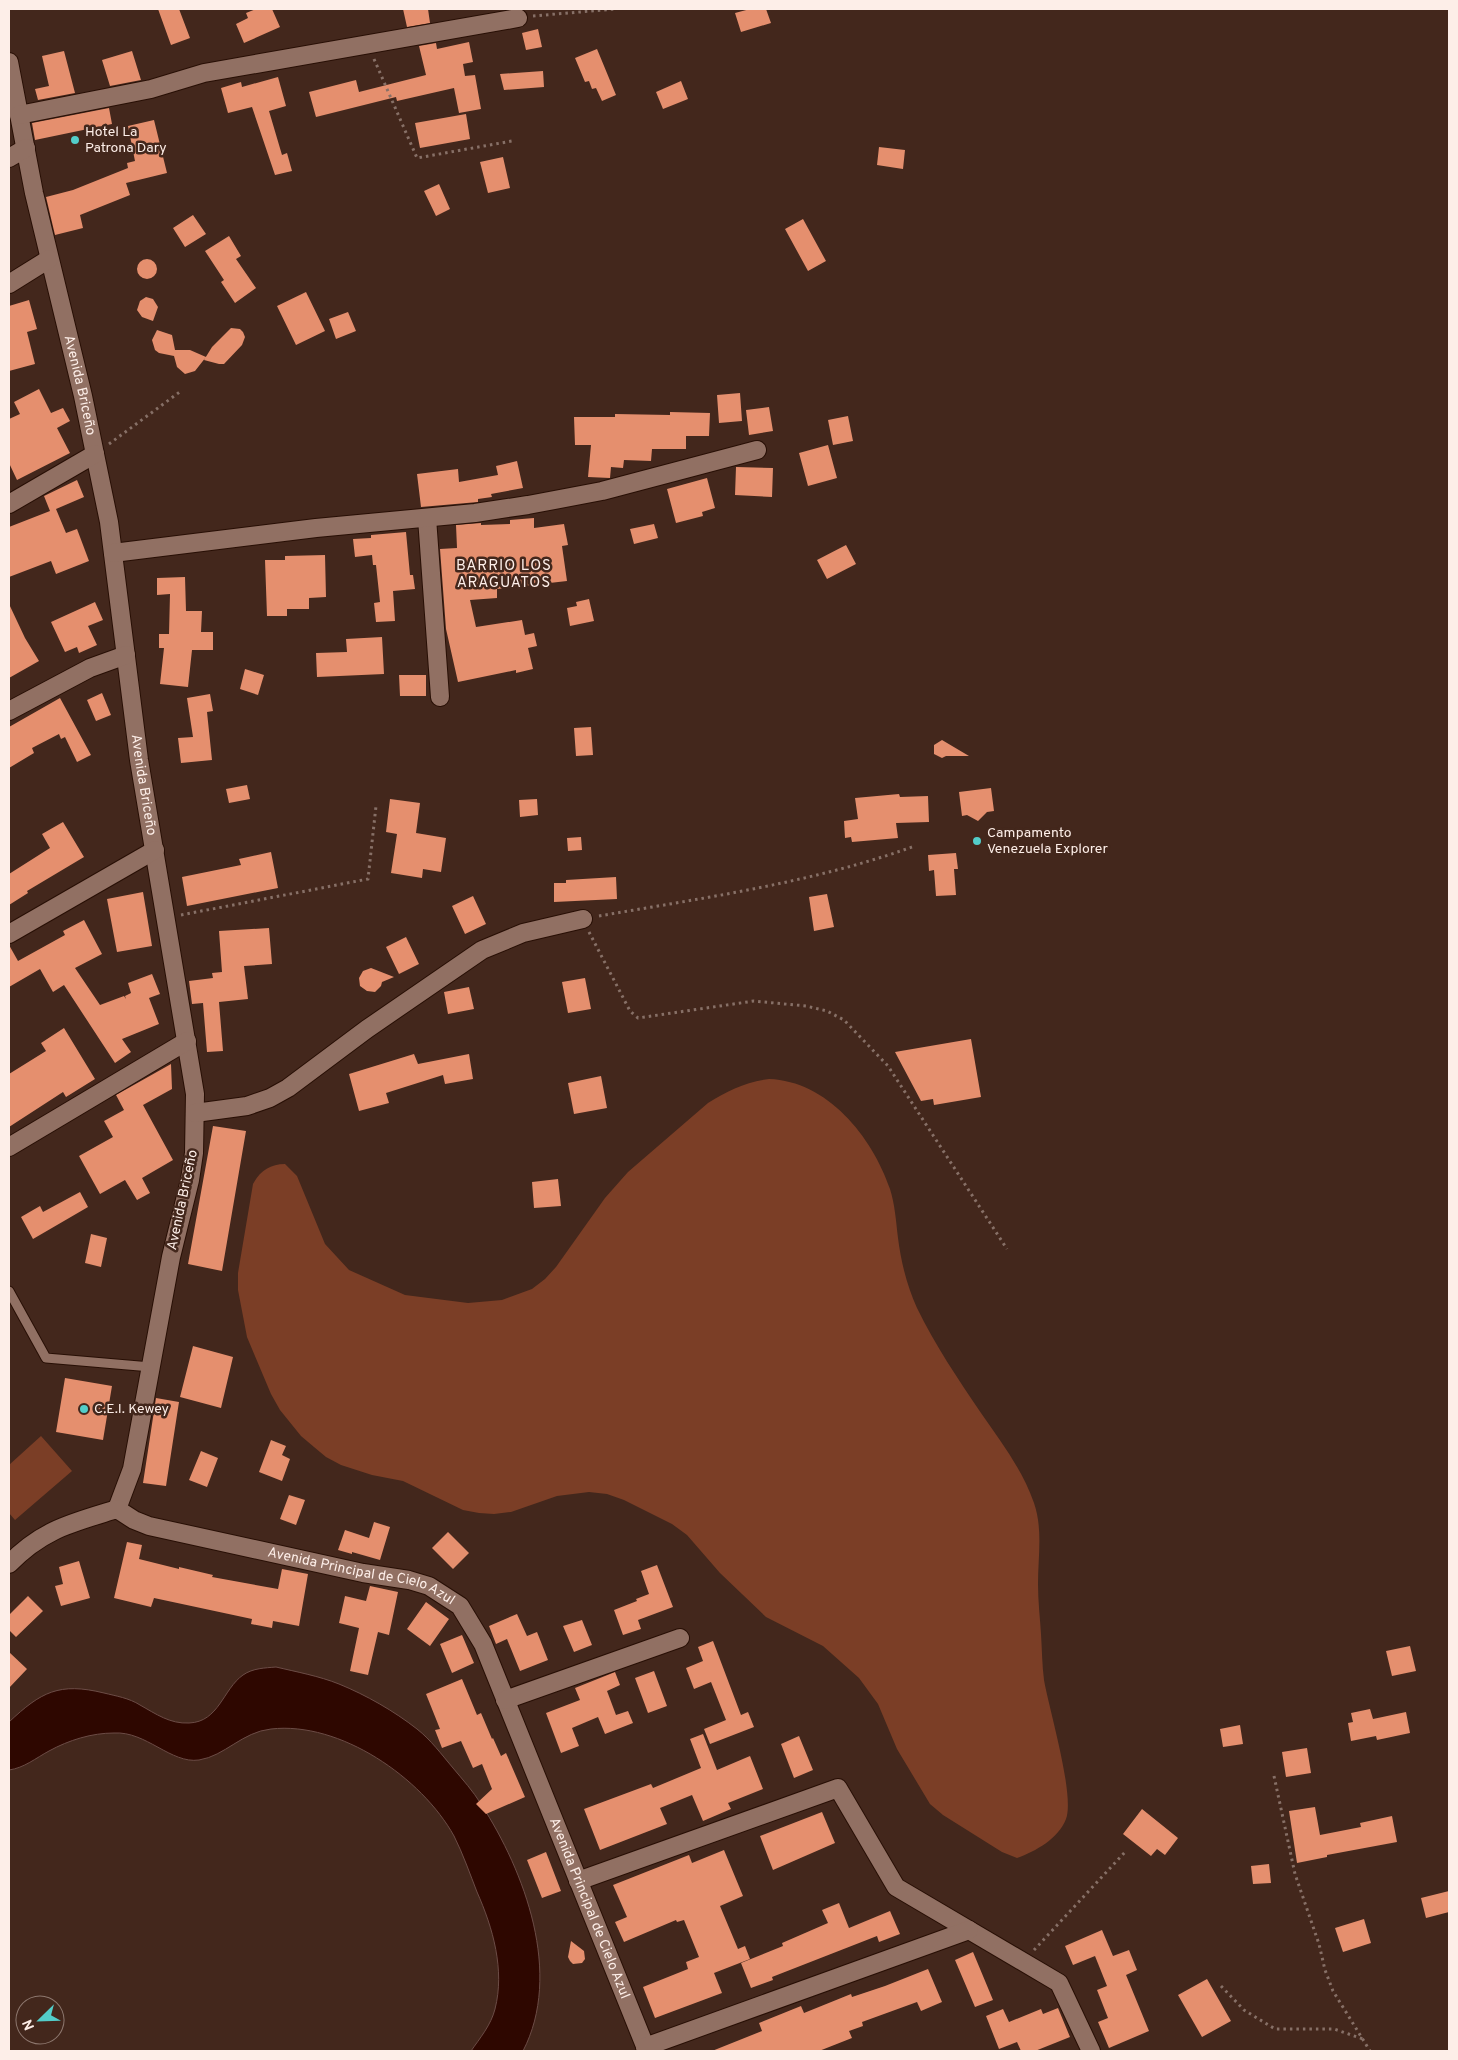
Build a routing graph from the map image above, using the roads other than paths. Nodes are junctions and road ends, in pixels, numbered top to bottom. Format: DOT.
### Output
graph roads {
  1 [pos="518,18"];
  2 [pos="9,62"];
  3 [pos="19,115"];
  4 [pos="26,148"];
  5 [pos="9,158"];
  6 [pos="49,259"];
  7 [pos="9,284"];
  8 [pos="757,450"];
  9 [pos="95,454"];
  10 [pos="9,504"];
  11 [pos="427,518"];
  12 [pos="113,552"];
  13 [pos="126,655"];
  14 [pos="440,697"];
  15 [pos="9,711"];
  16 [pos="155,850"];
  17 [pos="582,919"];
  18 [pos="9,934"];
  19 [pos="187,1042"];
  20 [pos="195,1113"];
  21 [pos="9,1147"];
  22 [pos="9,1290"];
  23 [pos="152,1367"];
  24 [pos="117,1509"];
  25 [pos="10,1560"];
  26 [pos="680,1638"];
  27 [pos="505,1700"];
  28 [pos="578,1881"];
  29 [pos="969,1930"];
  30 [pos="646,2049"];
  31 [pos="1091,2051"];
  1 -- 3 [label="street"];
  2 -- 3 [label="street, Avenida Briceño"];
  3 -- 4 [label="street, Avenida Briceño"];
  4 -- 5 [label="street"];
  4 -- 6 [label="street, Avenida Briceño"];
  6 -- 7 [label="street"];
  6 -- 9 [label="street, Avenida Briceño"];
  8 -- 11 [label="street"];
  9 -- 10 [label="street"];
  9 -- 12 [label="street, Avenida Briceño"];
  11 -- 12 [label="street"];
  11 -- 14 [label="street"];
  12 -- 13 [label="street, Avenida Briceño"];
  13 -- 15 [label="street"];
  13 -- 16 [label="street, Avenida Briceño"];
  16 -- 18 [label="street"];
  16 -- 19 [label="street, Avenida Briceño"];
  17 -- 20 [label="street"];
  19 -- 20 [label="street, Avenida Briceño"];
  19 -- 21 [label="street"];
  20 -- 23 [label="street, Avenida Briceño"];
  22 -- 23 [label="lane"];
  23 -- 24 [label="street, Avenida Briceño"];
  24 -- 25 [label="street"];
  24 -- 27 [label="street, Avenida Principal de Cielo Azul"];
  26 -- 27 [label="street"];
  27 -- 28 [label="street, Avenida Principal de Cielo Azul"];
  28 -- 29 [label="street"];
  28 -- 30 [label="street, Avenida Principal de Cielo Azul"];
  29 -- 30 [label="street"];
  29 -- 31 [label="street"];
}
